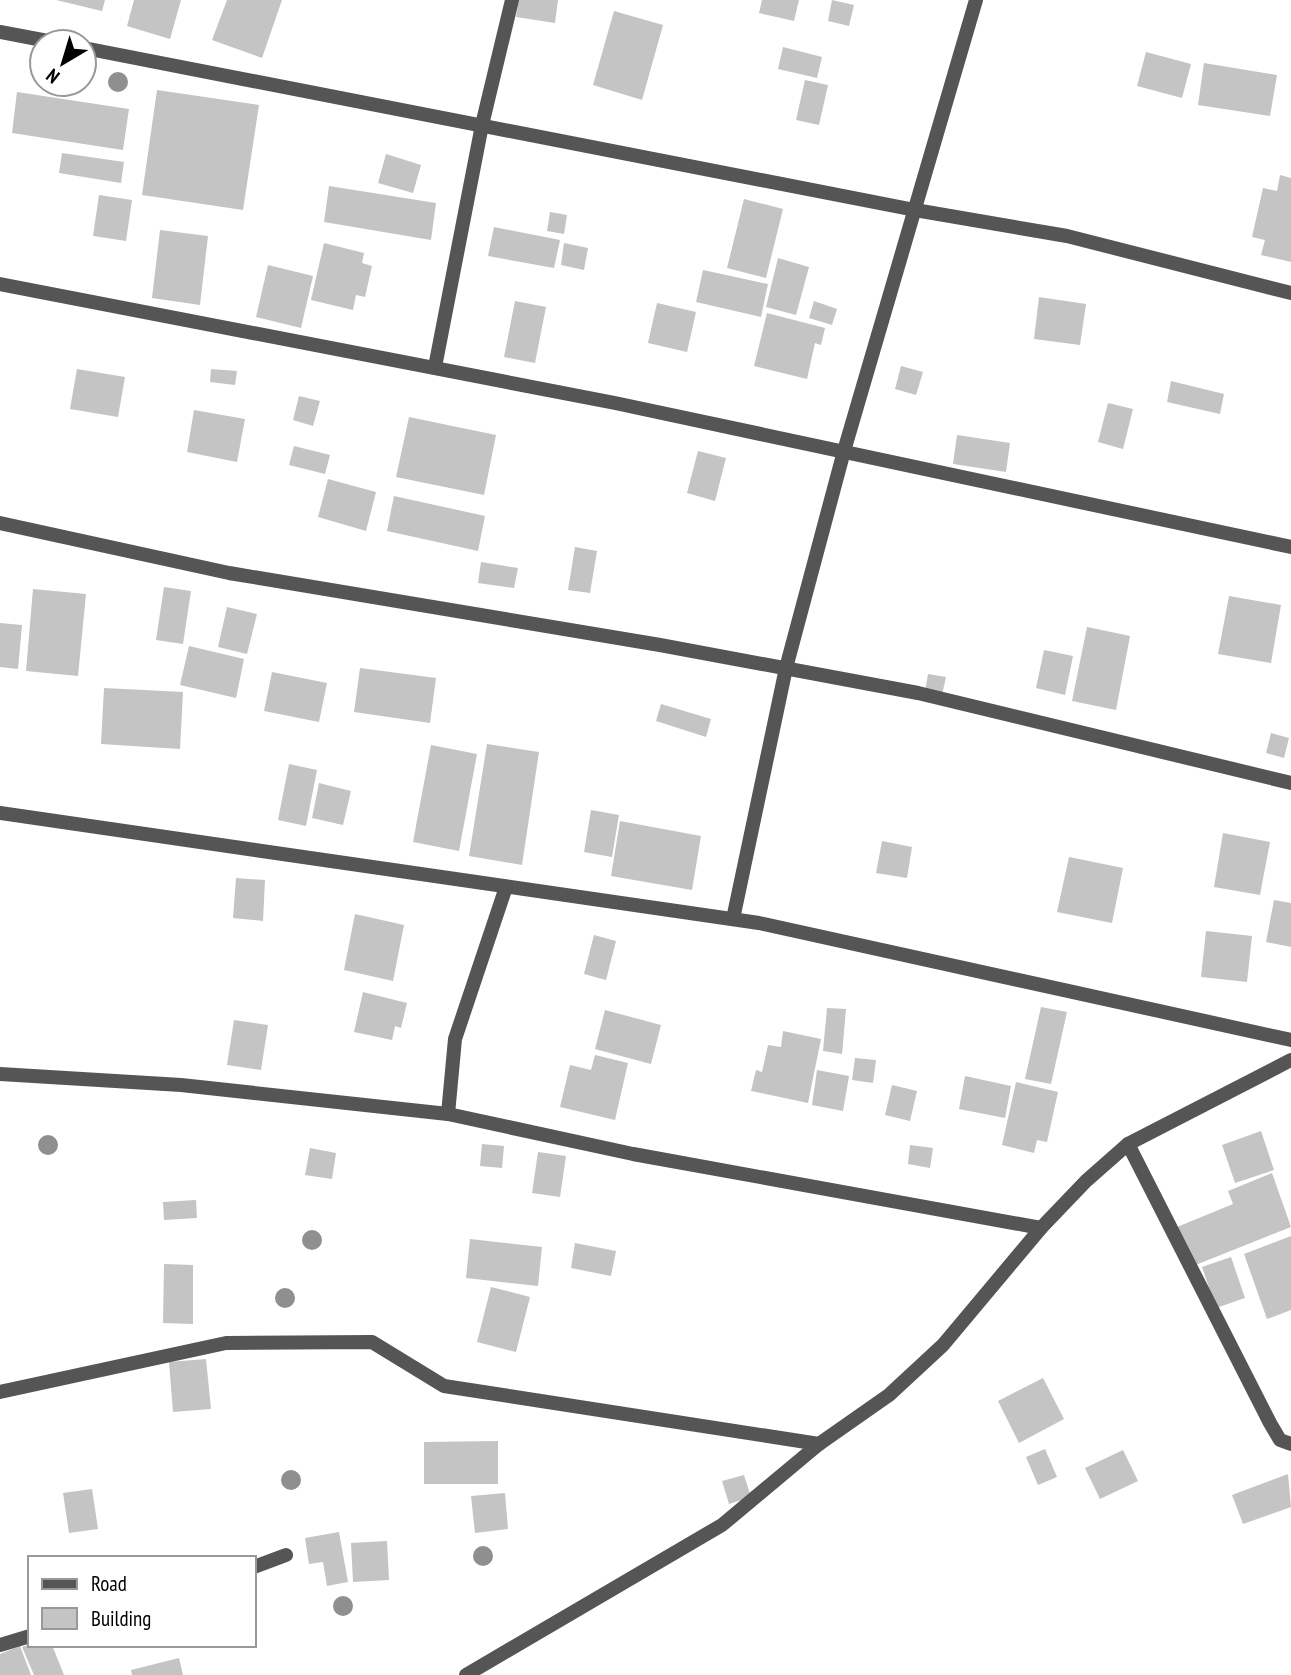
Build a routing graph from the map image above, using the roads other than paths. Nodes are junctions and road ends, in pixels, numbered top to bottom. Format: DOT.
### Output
graph roads {
  1 [pos="512,0"];
  2 [pos="976,0"];
  3 [pos="0,32"];
  4 [pos="28,37"];
  5 [pos="98,51"];
  6 [pos="482,125"];
  7 [pos="915,210"];
  8 [pos="0,284"];
  9 [pos="1291,293"];
  10 [pos="435,367"];
  11 [pos="844,451"];
  12 [pos="0,523"];
  13 [pos="1291,547"];
  14 [pos="786,668"];
  15 [pos="1291,783"];
  16 [pos="0,813"];
  17 [pos="506,887"];
  18 [pos="733,919"];
  19 [pos="1291,1040"];
  20 [pos="1291,1060"];
  21 [pos="0,1074"];
  22 [pos="448,1114"];
  23 [pos="1128,1144"];
  24 [pos="1041,1228"];
  25 [pos="0,1392"];
  26 [pos="819,1444"];
  27 [pos="1291,1444"];
  28 [pos="286,1555"];
  29 [pos="256,1566"];
  30 [pos="28,1637"];
  31 [pos="0,1645"];
  32 [pos="466,1675"];
  1 -- 6 [label="street"];
  2 -- 7 [label="street"];
  3 -- 4 [label="street"];
  5 -- 6 [label="street"];
  6 -- 7 [label="street"];
  6 -- 10 [label="street"];
  7 -- 9 [label="street"];
  7 -- 11 [label="street"];
  8 -- 10 [label="street"];
  10 -- 11 [label="street"];
  11 -- 13 [label="street"];
  11 -- 14 [label="street"];
  12 -- 14 [label="street"];
  14 -- 15 [label="street"];
  14 -- 18 [label="street"];
  16 -- 17 [label="street"];
  17 -- 18 [label="street"];
  17 -- 22 [label="street"];
  18 -- 19 [label="street"];
  20 -- 23 [label="street"];
  21 -- 22 [label="street"];
  22 -- 24 [label="street"];
  23 -- 24 [label="street"];
  23 -- 27 [label="street"];
  24 -- 26 [label="street"];
  25 -- 26 [label="street"];
  26 -- 32 [label="street"];
  28 -- 29 [label="street"];
  30 -- 31 [label="street"];
}
